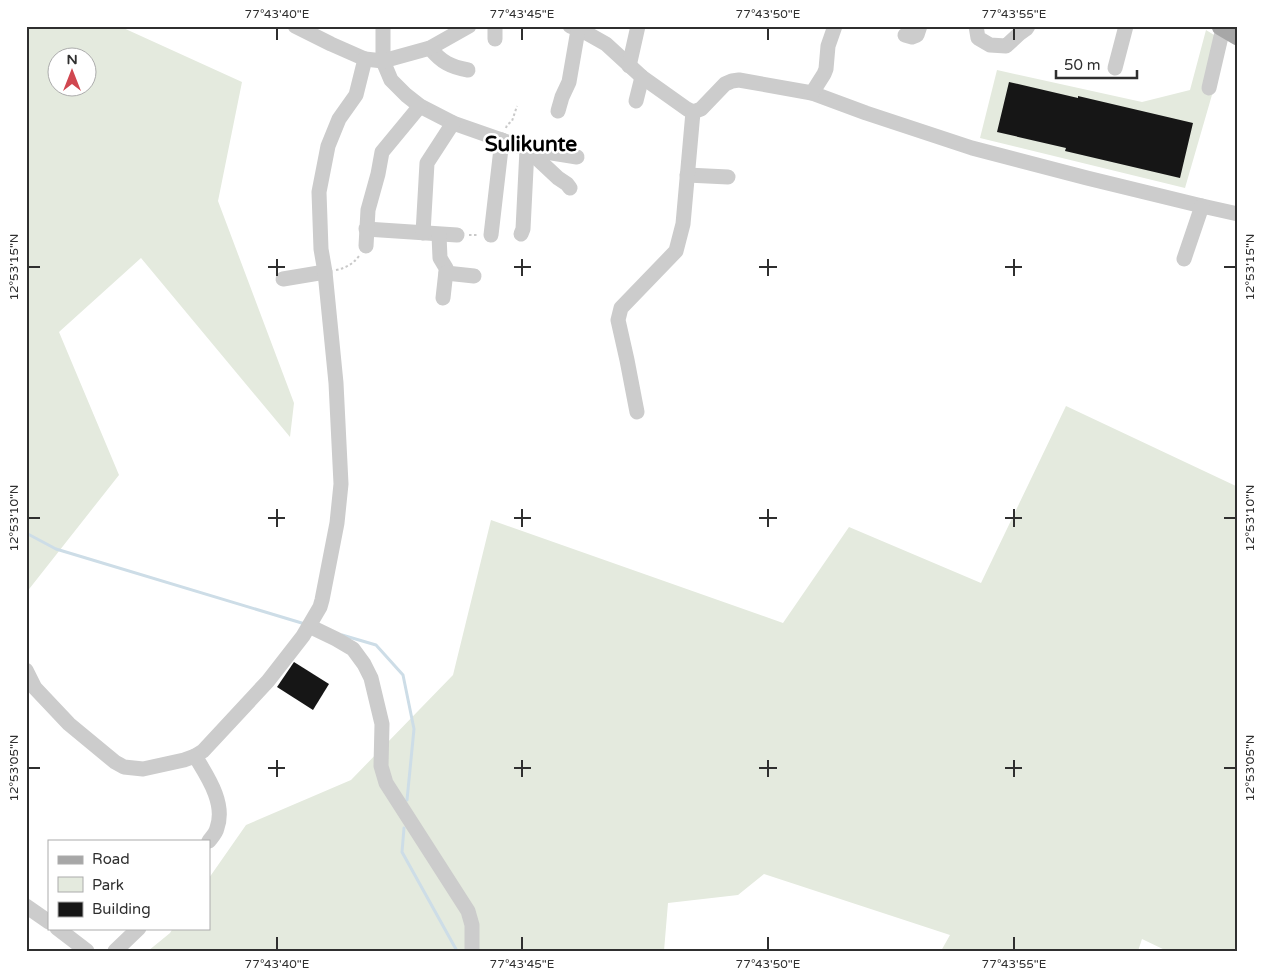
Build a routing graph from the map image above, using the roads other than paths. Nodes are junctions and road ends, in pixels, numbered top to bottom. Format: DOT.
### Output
graph roads {
  1 [pos="295,26"];
  2 [pos="383,26"];
  3 [pos="469,26"];
  4 [pos="638,26"];
  5 [pos="834,26"];
  6 [pos="920,26"];
  7 [pos="976,26"];
  8 [pos="1028,26"];
  9 [pos="1126,26"];
  10 [pos="574,28"];
  11 [pos="1231,32"];
  12 [pos="905,36"];
  13 [pos="430,48"];
  14 [pos="365,59"];
  15 [pos="383,60"];
  16 [pos="629,66"];
  17 [pos="1115,68"];
  18 [pos="468,70"];
  19 [pos="642,77"];
  20 [pos="1209,88"];
  21 [pos="812,93"];
  22 [pos="636,102"];
  23 [pos="420,106"];
  24 [pos="558,111"];
  25 [pos="693,112"];
  26 [pos="453,122"];
  27 [pos="502,140"];
  28 [pos="527,149"];
  29 [pos="577,157"];
  30 [pos="687,175"];
  31 [pos="728,177"];
  32 [pos="570,188"];
  33 [pos="1202,206"];
  34 [pos="1238,214"];
  35 [pos="366,230"];
  36 [pos="423,234"];
  37 [pos="439,234"];
  38 [pos="521,234"];
  39 [pos="456,235"];
  40 [pos="491,235"];
  41 [pos="366,246"];
  42 [pos="1184,259"];
  43 [pos="325,272"];
  44 [pos="446,273"];
  45 [pos="474,276"];
  46 [pos="283,280"];
  47 [pos="443,298"];
  48 [pos="637,412"];
  49 [pos="310,623"];
  50 [pos="26,670"];
  51 [pos="26,694"];
  52 [pos="46,699"];
  53 [pos="195,756"];
  54 [pos="210,840"];
  55 [pos="26,906"];
  56 [pos="48,921"];
  57 [pos="60,930"];
  58 [pos="137,930"];
  59 [pos="87,951"];
  60 [pos="115,951"];
  61 [pos="472,951"];
  1 -- 14 [label="street"];
  2 -- 15 [label="street"];
  3 -- 13 [label="street"];
  4 -- 16 [label="street"];
  5 -- 21 [label="street"];
  6 -- 12 [label="street"];
  7 -- 8 [label="street"];
  9 -- 17 [label="street"];
  10 -- 16 [label="street"];
  10 -- 24 [label="street"];
  11 -- 20 [label="street"];
  13 -- 15 [label="street"];
  13 -- 18 [label="street"];
  14 -- 15 [label="street"];
  14 -- 43 [label="street"];
  15 -- 23 [label="street"];
  16 -- 19 [label="street"];
  19 -- 22 [label="street"];
  19 -- 25 [label="street"];
  21 -- 25 [label="street"];
  21 -- 33 [label="street"];
  23 -- 26 [label="street"];
  23 -- 35 [label="street"];
  25 -- 30 [label="street"];
  26 -- 27 [label="street"];
  26 -- 36 [label="street"];
  27 -- 28 [label="street"];
  27 -- 40 [label="street"];
  28 -- 29 [label="street"];
  28 -- 32 [label="street"];
  28 -- 38 [label="street"];
  30 -- 31 [label="street"];
  30 -- 48 [label="street"];
  33 -- 34 [label="street"];
  33 -- 42 [label="street"];
  35 -- 36 [label="street"];
  35 -- 41 [label="street"];
  36 -- 37 [label="street"];
  37 -- 39 [label="street"];
  37 -- 44 [label="street"];
  43 -- 46 [label="street"];
  43 -- 49 [label="street"];
  44 -- 45 [label="street"];
  44 -- 47 [label="street"];
  49 -- 53 [label="street"];
  49 -- 61 [label="street"];
  50 -- 52 [label="street"];
  51 -- 52 [label="street"];
  52 -- 53 [label="street"];
  53 -- 54 [label="street"];
  55 -- 56 [label="street"];
  57 -- 59 [label="street"];
  58 -- 60 [label="street"];
}
